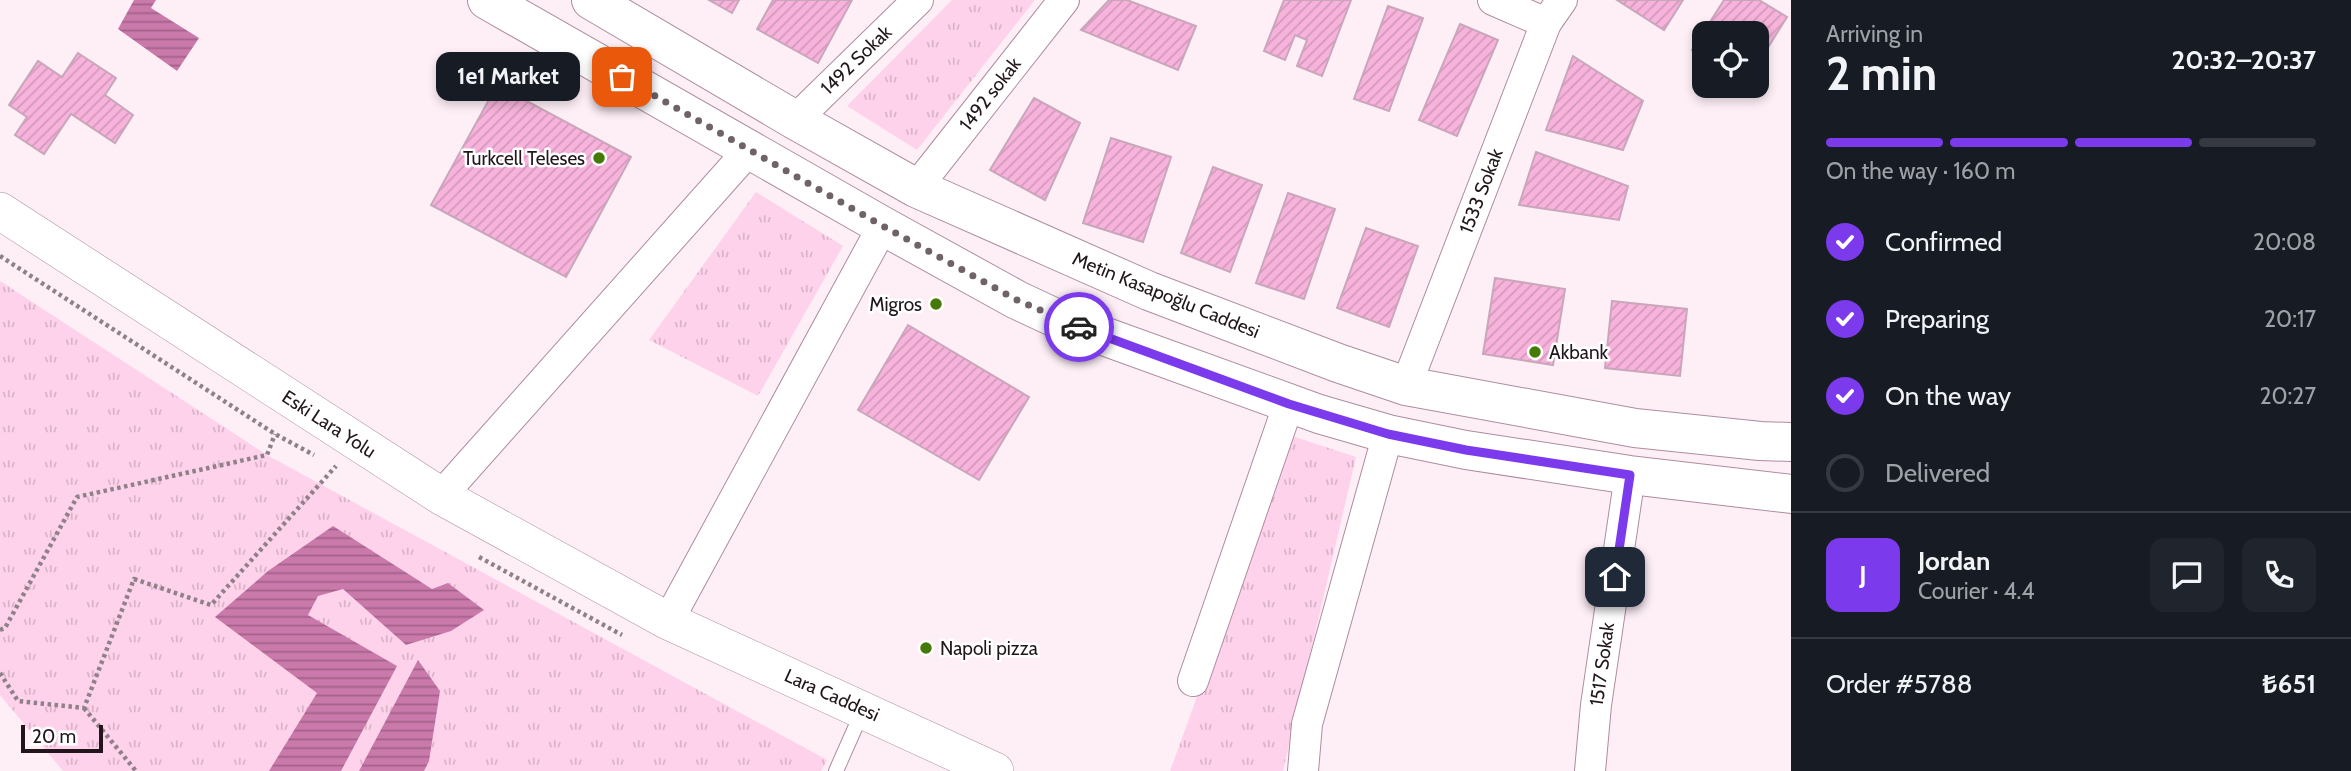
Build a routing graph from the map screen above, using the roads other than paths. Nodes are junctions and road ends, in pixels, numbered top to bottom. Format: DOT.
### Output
graph roads {
  1 [pos="486,0"];
  2 [pos="591,0"];
  3 [pos="918,0"];
  4 [pos="1064,0"];
  5 [pos="1493,0"];
  6 [pos="1554,12"];
  7 [pos="795,120"];
  8 [pos="750,149"];
  9 [pos="916,188"];
  10 [pos="0,211"];
  11 [pos="883,226"];
  12 [pos="1406,386"];
  13 [pos="1289,404"];
  14 [pos="1388,434"];
  15 [pos="1791,442"];
  16 [pos="1630,475"];
  17 [pos="1791,494"];
  18 [pos="441,496"];
  19 [pos="668,621"];
  20 [pos="1193,681"];
  21 [pos="863,709"];
  22 [pos="836,771"];
  23 [pos="995,771"];
  24 [pos="1303,771"];
  25 [pos="1590,771"];
  1 -- 8 [label="main road"];
  2 -- 7 [label="main road, Metin Kasapoğlu Caddesi"];
  3 -- 7 [label="street, 1492 Sokak"];
  4 -- 9 [label="street, 1492 sokak"];
  5 -- 6 [label="street"];
  6 -- 12 [label="street, 1533 Sokak"];
  7 -- 9 [label="main road, Metin Kasapoğlu Caddesi"];
  8 -- 11 [label="main road"];
  8 -- 18 [label="street"];
  9 -- 12 [label="main road, Metin Kasapoğlu Caddesi"];
  10 -- 18 [label="street, Eski Lara Yolu"];
  11 -- 13 [label="main road"];
  11 -- 19 [label="street"];
  12 -- 15 [label="main road, Metin Kasapoğlu Caddesi"];
  13 -- 14 [label="main road"];
  13 -- 20 [label="street"];
  14 -- 16 [label="main road"];
  14 -- 24 [label="street"];
  16 -- 17 [label="main road"];
  16 -- 25 [label="street, 1517 Sokak"];
  18 -- 19 [label="street, Eski Lara Yolu"];
  19 -- 21 [label="street, Lara Caddesi"];
  21 -- 22 [label="lane"];
  21 -- 23 [label="street, Lara Caddesi"];
}
